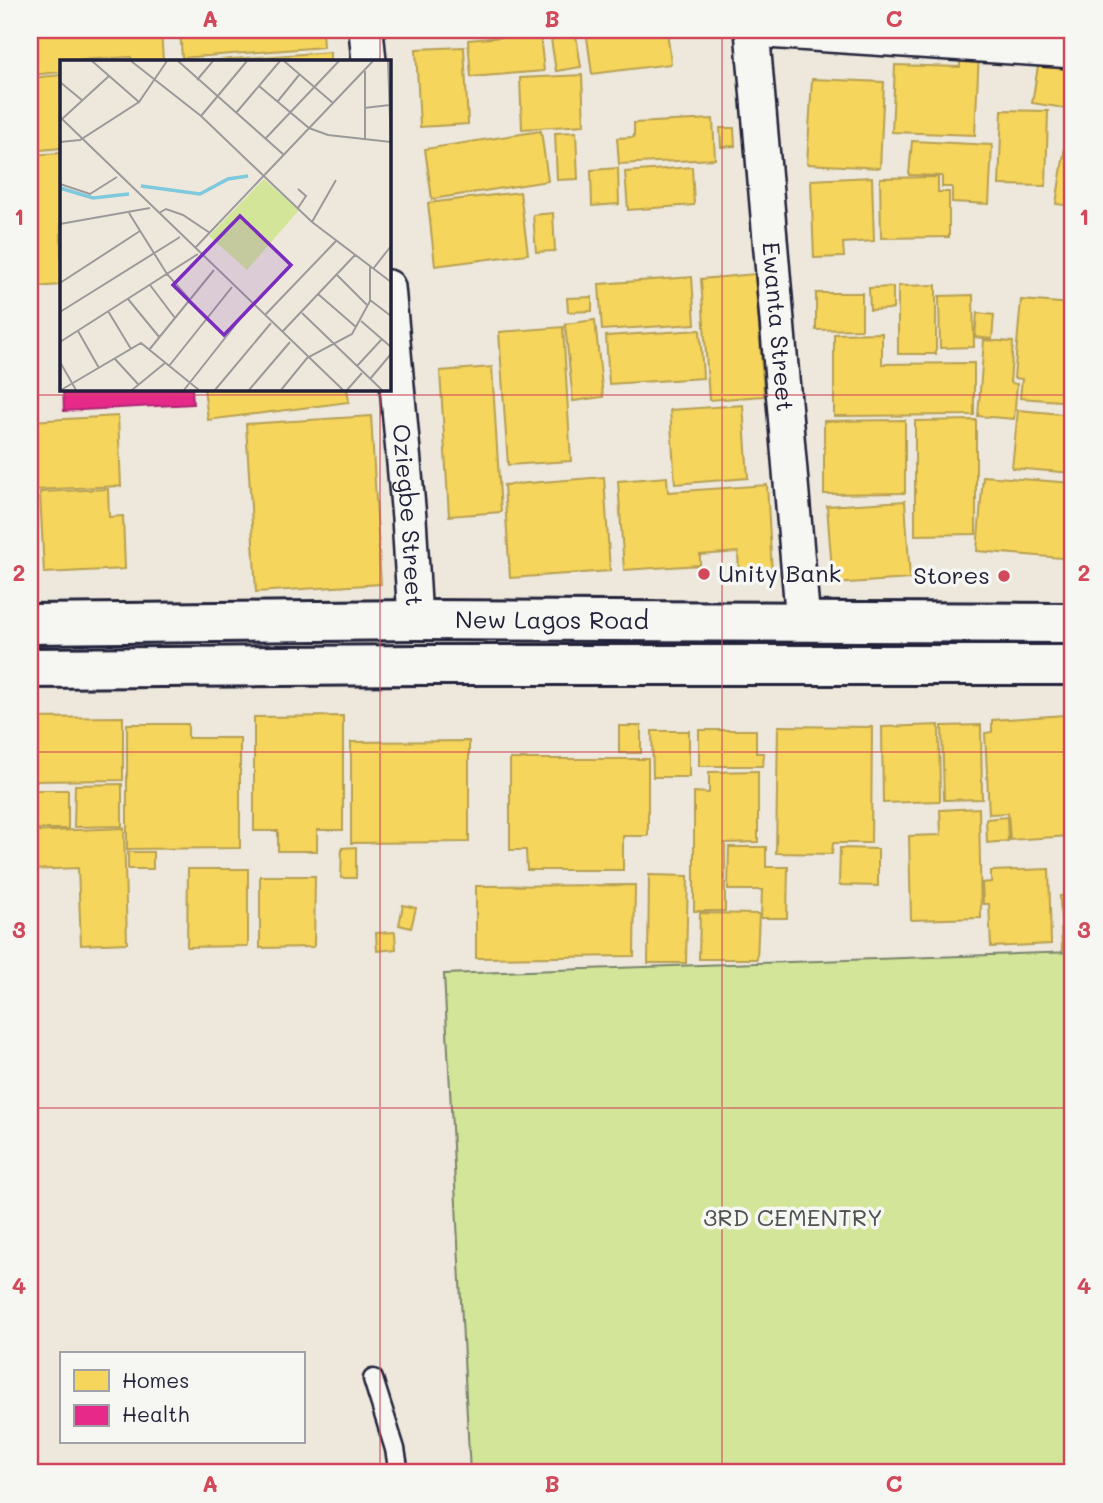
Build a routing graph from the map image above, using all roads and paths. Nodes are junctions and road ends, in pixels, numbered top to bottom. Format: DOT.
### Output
graph roads {
  1 [pos="366,30"];
  2 [pos="752,30"];
  3 [pos="1073,51"];
  4 [pos="369,60"];
  5 [pos="390,308"];
  6 [pos="415,620"];
  7 [pos="803,622"];
  8 [pos="1073,623"];
  9 [pos="30,624"];
  10 [pos="1073,665"];
  11 [pos="30,668"];
  12 [pos="373,1379"];
  13 [pos="400,1473"];
  1 -- 4 [label="street"];
  2 -- 3 [label="street"];
  2 -- 7 [label="street, Ewanta Street"];
  5 -- 6 [label="street, Oziegbe Street"];
  6 -- 7 [label="main road, New Lagos Road"];
  6 -- 9 [label="main road, New Lagos Road"];
  7 -- 8 [label="main road, New Lagos Road"];
  10 -- 11 [label="main road, New Lagos Road"];
  12 -- 13 [label="lane"];
}
